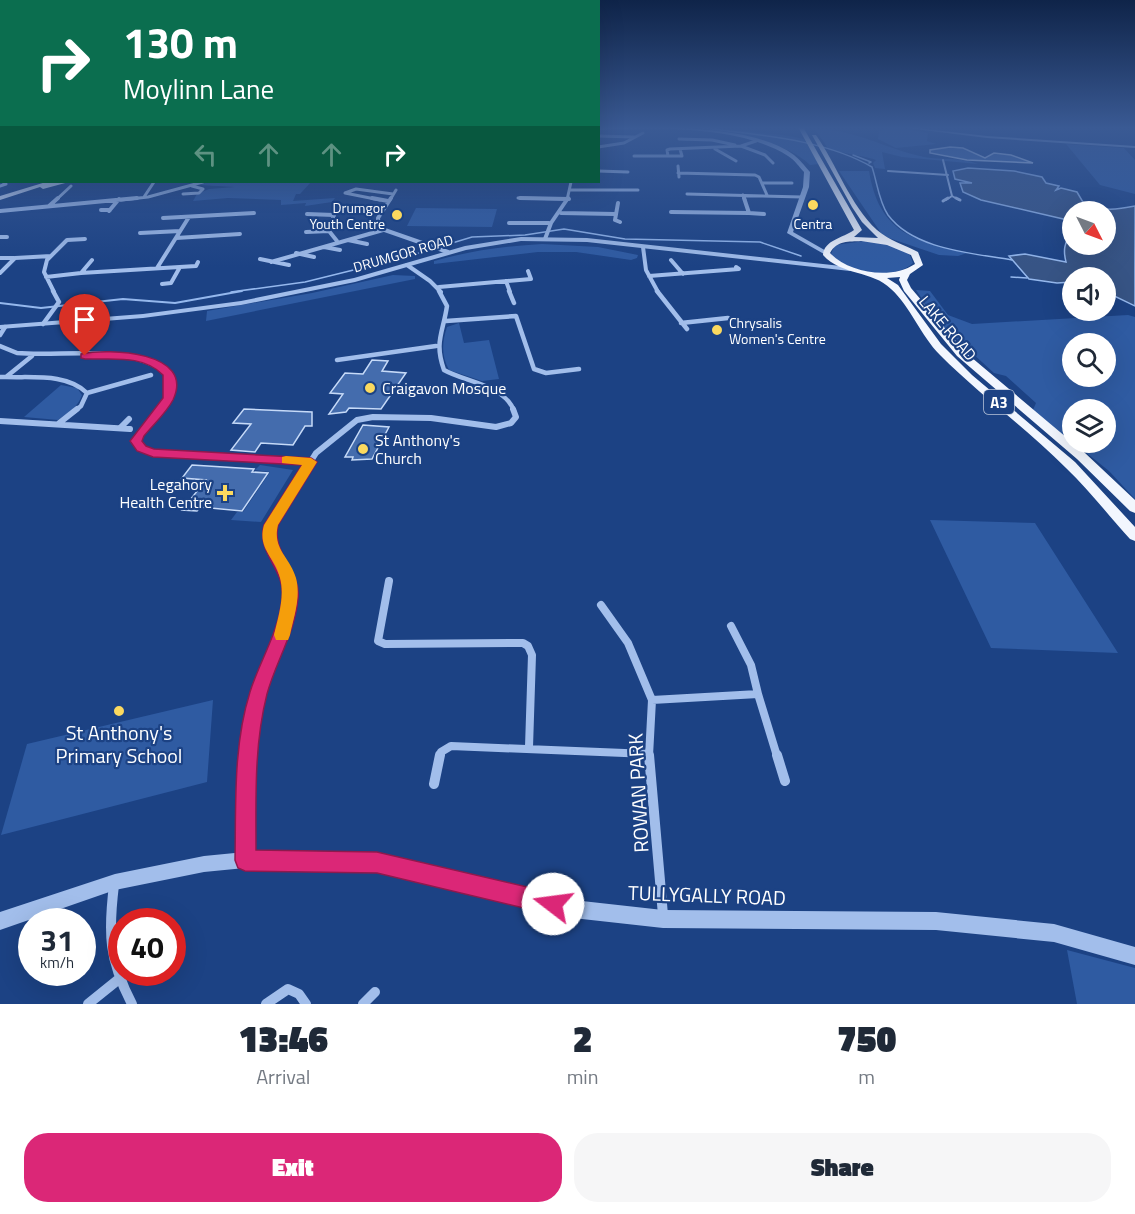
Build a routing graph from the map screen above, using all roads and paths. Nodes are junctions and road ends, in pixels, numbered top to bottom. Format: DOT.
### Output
graph roads {
  1 [pos="679,174"];
  2 [pos="738,174"];
  3 [pos="757,174"];
  4 [pos="805,174"];
  5 [pos="827,174"];
  6 [pos="838,174"];
  7 [pos="922,174"];
  8 [pos="948,176"];
  9 [pos="48,183"];
  10 [pos="154,183"];
  11 [pos="200,183"];
  12 [pos="571,183"];
  13 [pos="762,183"];
  14 [pos="792,183"];
  15 [pos="68,184"];
  16 [pos="192,186"];
  17 [pos="571,190"];
  18 [pos="638,190"];
  19 [pos="25,191"];
  20 [pos="183,194"];
  21 [pos="687,194"];
  22 [pos="743,195"];
  23 [pos="767,195"];
  24 [pos="952,195"];
  25 [pos="144,197"];
  26 [pos="802,197"];
  27 [pos="0,198"];
  28 [pos="518,198"];
  29 [pos="569,199"];
  30 [pos="119,200"];
  31 [pos="960,200"];
  32 [pos="388,201"];
  33 [pos="943,201"];
  34 [pos="618,203"];
  35 [pos="48,207"];
  36 [pos="101,210"];
  37 [pos="0,211"];
  38 [pos="671,212"];
  39 [pos="254,213"];
  40 [pos="561,213"];
  41 [pos="749,213"];
  42 [pos="307,214"];
  43 [pos="615,214"];
  44 [pos="764,214"];
  45 [pos="189,217"];
  46 [pos="163,218"];
  47 [pos="620,222"];
  48 [pos="509,223"];
  49 [pos="549,223"];
  50 [pos="383,230"];
  51 [pos="180,231"];
  52 [pos="329,231"];
  53 [pos="306,232"];
  54 [pos="140,233"];
  55 [pos="240,234"];
  56 [pos="546,234"];
  57 [pos="0,237"];
  58 [pos="7,237"];
  59 [pos="176,238"];
  60 [pos="85,239"];
  61 [pos="345,239"];
  62 [pos="842,240"];
  63 [pos="801,241"];
  64 [pos="337,242"];
  65 [pos="832,243"];
  66 [pos="892,243"];
  67 [pos="367,244"];
  68 [pos="320,246"];
  69 [pos="643,246"];
  70 [pos="340,250"];
  71 [pos="448,252"];
  72 [pos="295,253"];
  73 [pos="827,255"];
  74 [pos="51,256"];
  75 [pos="314,257"];
  76 [pos="0,258"];
  77 [pos="15,258"];
  78 [pos="260,259"];
  79 [pos="92,260"];
  80 [pos="671,260"];
  81 [pos="198,262"];
  82 [pos="271,262"];
  83 [pos="814,264"];
  84 [pos="289,266"];
  85 [pos="407,266"];
  86 [pos="180,267"];
  87 [pos="157,268"];
  88 [pos="850,269"];
  89 [pos="528,271"];
  90 [pos="863,272"];
  91 [pos="0,273"];
  92 [pos="81,273"];
  93 [pos="906,273"];
  94 [pos="683,274"];
  95 [pos="649,276"];
  96 [pos="744,276"];
  97 [pos="46,277"];
  98 [pos="506,281"];
  99 [pos="162,284"];
  100 [pos="439,287"];
  101 [pos="514,303"];
  102 [pos="728,318"];
  103 [pos="446,321"];
  104 [pos="681,322"];
  105 [pos="43,324"];
  106 [pos="2,327"];
  107 [pos="687,329"];
  108 [pos="0,335"];
  109 [pos="0,346"];
  110 [pos="436,346"];
  111 [pos="33,356"];
  112 [pos="337,360"];
  113 [pos="579,369"];
  114 [pos="151,375"];
  115 [pos="3,377"];
  116 [pos="87,393"];
  117 [pos="129,418"];
  118 [pos="0,421"];
  119 [pos="58,424"];
  120 [pos="120,428"];
  121 [pos="130,429"];
  122 [pos="311,462"];
  123 [pos="1135,508"];
  124 [pos="1135,536"];
  125 [pos="389,581"];
  126 [pos="601,605"];
  127 [pos="731,626"];
  128 [pos="758,694"];
  129 [pos="652,700"];
  130 [pos="529,747"];
  131 [pos="649,754"];
  132 [pos="785,781"];
  133 [pos="434,784"];
  134 [pos="245,860"];
  135 [pos="115,882"];
  136 [pos="112,908"];
  137 [pos="663,919"];
  138 [pos="0,921"];
  139 [pos="1135,956"];
  140 [pos="110,986"];
  141 [pos="122,986"];
  142 [pos="375,992"];
  143 [pos="88,1004"];
  144 [pos="132,1004"];
  145 [pos="266,1004"];
  146 [pos="306,1004"];
  147 [pos="363,1004"];
  1 -- 2 [label="street"];
  3 -- 13 [label="street"];
  4 -- 26 [label="street"];
  5 -- 62 [label="highway"];
  6 -- 66 [label="highway"];
  7 -- 8 [label="street"];
  8 -- 24 [label="street"];
  9 -- 19 [label="main road"];
  10 -- 25 [label="street"];
  11 -- 16 [label="street"];
  12 -- 17 [label="street"];
  13 -- 14 [label="street"];
  13 -- 23 [label="street"];
  15 -- 19 [label="main road"];
  15 -- 35 [label="street"];
  16 -- 20 [label="street"];
  16 -- 25 [label="street"];
  17 -- 18 [label="street"];
  17 -- 29 [label="street"];
  19 -- 27 [label="main road"];
  21 -- 22 [label="street"];
  22 -- 23 [label="street"];
  22 -- 41 [label="street"];
  23 -- 26 [label="street"];
  24 -- 31 [label="street"];
  24 -- 33 [label="street"];
  25 -- 30 [label="street"];
  26 -- 63 [label="street"];
  28 -- 29 [label="street"];
  29 -- 40 [label="street"];
  30 -- 35 [label="street"];
  30 -- 36 [label="street"];
  32 -- 32 [label="street"];
  32 -- 50 [label="street"];
  34 -- 43 [label="street"];
  35 -- 37 [label="street"];
  38 -- 41 [label="street"];
  39 -- 45 [label="street"];
  40 -- 43 [label="street"];
  40 -- 49 [label="street"];
  41 -- 44 [label="street"];
  42 -- 52 [label="street"];
  43 -- 47 [label="street"];
  45 -- 46 [label="street"];
  45 -- 51 [label="street"];
  48 -- 49 [label="street"];
  49 -- 56 [label="street"];
  50 -- 61 [label="street"];
  50 -- 71 [label="street"];
  51 -- 54 [label="street"];
  51 -- 59 [label="street"];
  52 -- 53 [label="street"];
  52 -- 64 [label="street"];
  55 -- 59 [label="street"];
  56 -- 69 [label="street, DRUMGOR ROAD"];
  56 -- 71 [label="street, DRUMGOR ROAD"];
  57 -- 58 [label="street"];
  59 -- 87 [label="street"];
  60 -- 74 [label="street"];
  61 -- 64 [label="street"];
  61 -- 67 [label="street"];
  62 -- 65 [label="highway"];
  62 -- 66 [label="highway"];
  63 -- 65 [label="street"];
  63 -- 73 [label="street"];
  64 -- 68 [label="street"];
  65 -- 73 [label="highway"];
  66 -- 93 [label="highway"];
  68 -- 70 [label="street"];
  68 -- 72 [label="street"];
  69 -- 83 [label="street, DRUMGOR ROAD"];
  69 -- 95 [label="street"];
  71 -- 85 [label="street, DRUMGOR ROAD"];
  72 -- 75 [label="street"];
  72 -- 82 [label="street"];
  73 -- 83 [label="street, DRUMGOR ROAD"];
  73 -- 88 [label="highway, A3"];
  74 -- 77 [label="street"];
  74 -- 97 [label="street"];
  76 -- 77 [label="street"];
  77 -- 91 [label="street"];
  78 -- 82 [label="street"];
  79 -- 92 [label="street"];
  80 -- 94 [label="street"];
  81 -- 86 [label="street"];
  82 -- 84 [label="street"];
  83 -- 88 [label="street, DRUMGOR ROAD"];
  85 -- 100 [label="street"];
  85 -- 105 [label="street, DRUMGOR ROAD"];
  86 -- 87 [label="street"];
  86 -- 99 [label="street"];
  87 -- 92 [label="street"];
  88 -- 90 [label="highway, A3"];
  89 -- 98 [label="street"];
  90 -- 93 [label="highway, A3"];
  90 -- 124 [label="highway, LAKE ROAD / A3"];
  92 -- 97 [label="street"];
  93 -- 123 [label="highway, LAKE ROAD / A3"];
  94 -- 95 [label="street"];
  94 -- 96 [label="street"];
  95 -- 104 [label="street"];
  97 -- 105 [label="street"];
  98 -- 100 [label="street"];
  98 -- 101 [label="street"];
  100 -- 103 [label="street"];
  102 -- 104 [label="street"];
  103 -- 110 [label="street"];
  103 -- 113 [label="street"];
  104 -- 107 [label="street"];
  105 -- 106 [label="street, DRUMGOR ROAD"];
  106 -- 108 [label="street"];
  109 -- 111 [label="street"];
  110 -- 112 [label="street"];
  110 -- 122 [label="street"];
  111 -- 115 [label="street"];
  111 -- 122 [label="street"];
  114 -- 116 [label="street"];
  115 -- 116 [label="street"];
  116 -- 119 [label="street"];
  117 -- 120 [label="street"];
  118 -- 119 [label="street"];
  119 -- 120 [label="street"];
  120 -- 121 [label="street"];
  122 -- 134 [label="street"];
  125 -- 130 [label="street"];
  126 -- 129 [label="street, ROWAN PARK"];
  127 -- 128 [label="street"];
  128 -- 129 [label="street"];
  128 -- 132 [label="street"];
  129 -- 131 [label="street, ROWAN PARK"];
  130 -- 131 [label="street"];
  130 -- 133 [label="street"];
  131 -- 137 [label="street, ROWAN PARK"];
  134 -- 135 [label="street, TULLYGALLY ROAD"];
  134 -- 137 [label="street, TULLYGALLY ROAD"];
  135 -- 136 [label="street"];
  135 -- 138 [label="street, TULLYGALLY ROAD"];
  137 -- 139 [label="street, TULLYGALLY ROAD"];
  140 -- 143 [label="street"];
  141 -- 144 [label="street"];
  142 -- 147 [label="street"];
  145 -- 146 [label="street"];
}
